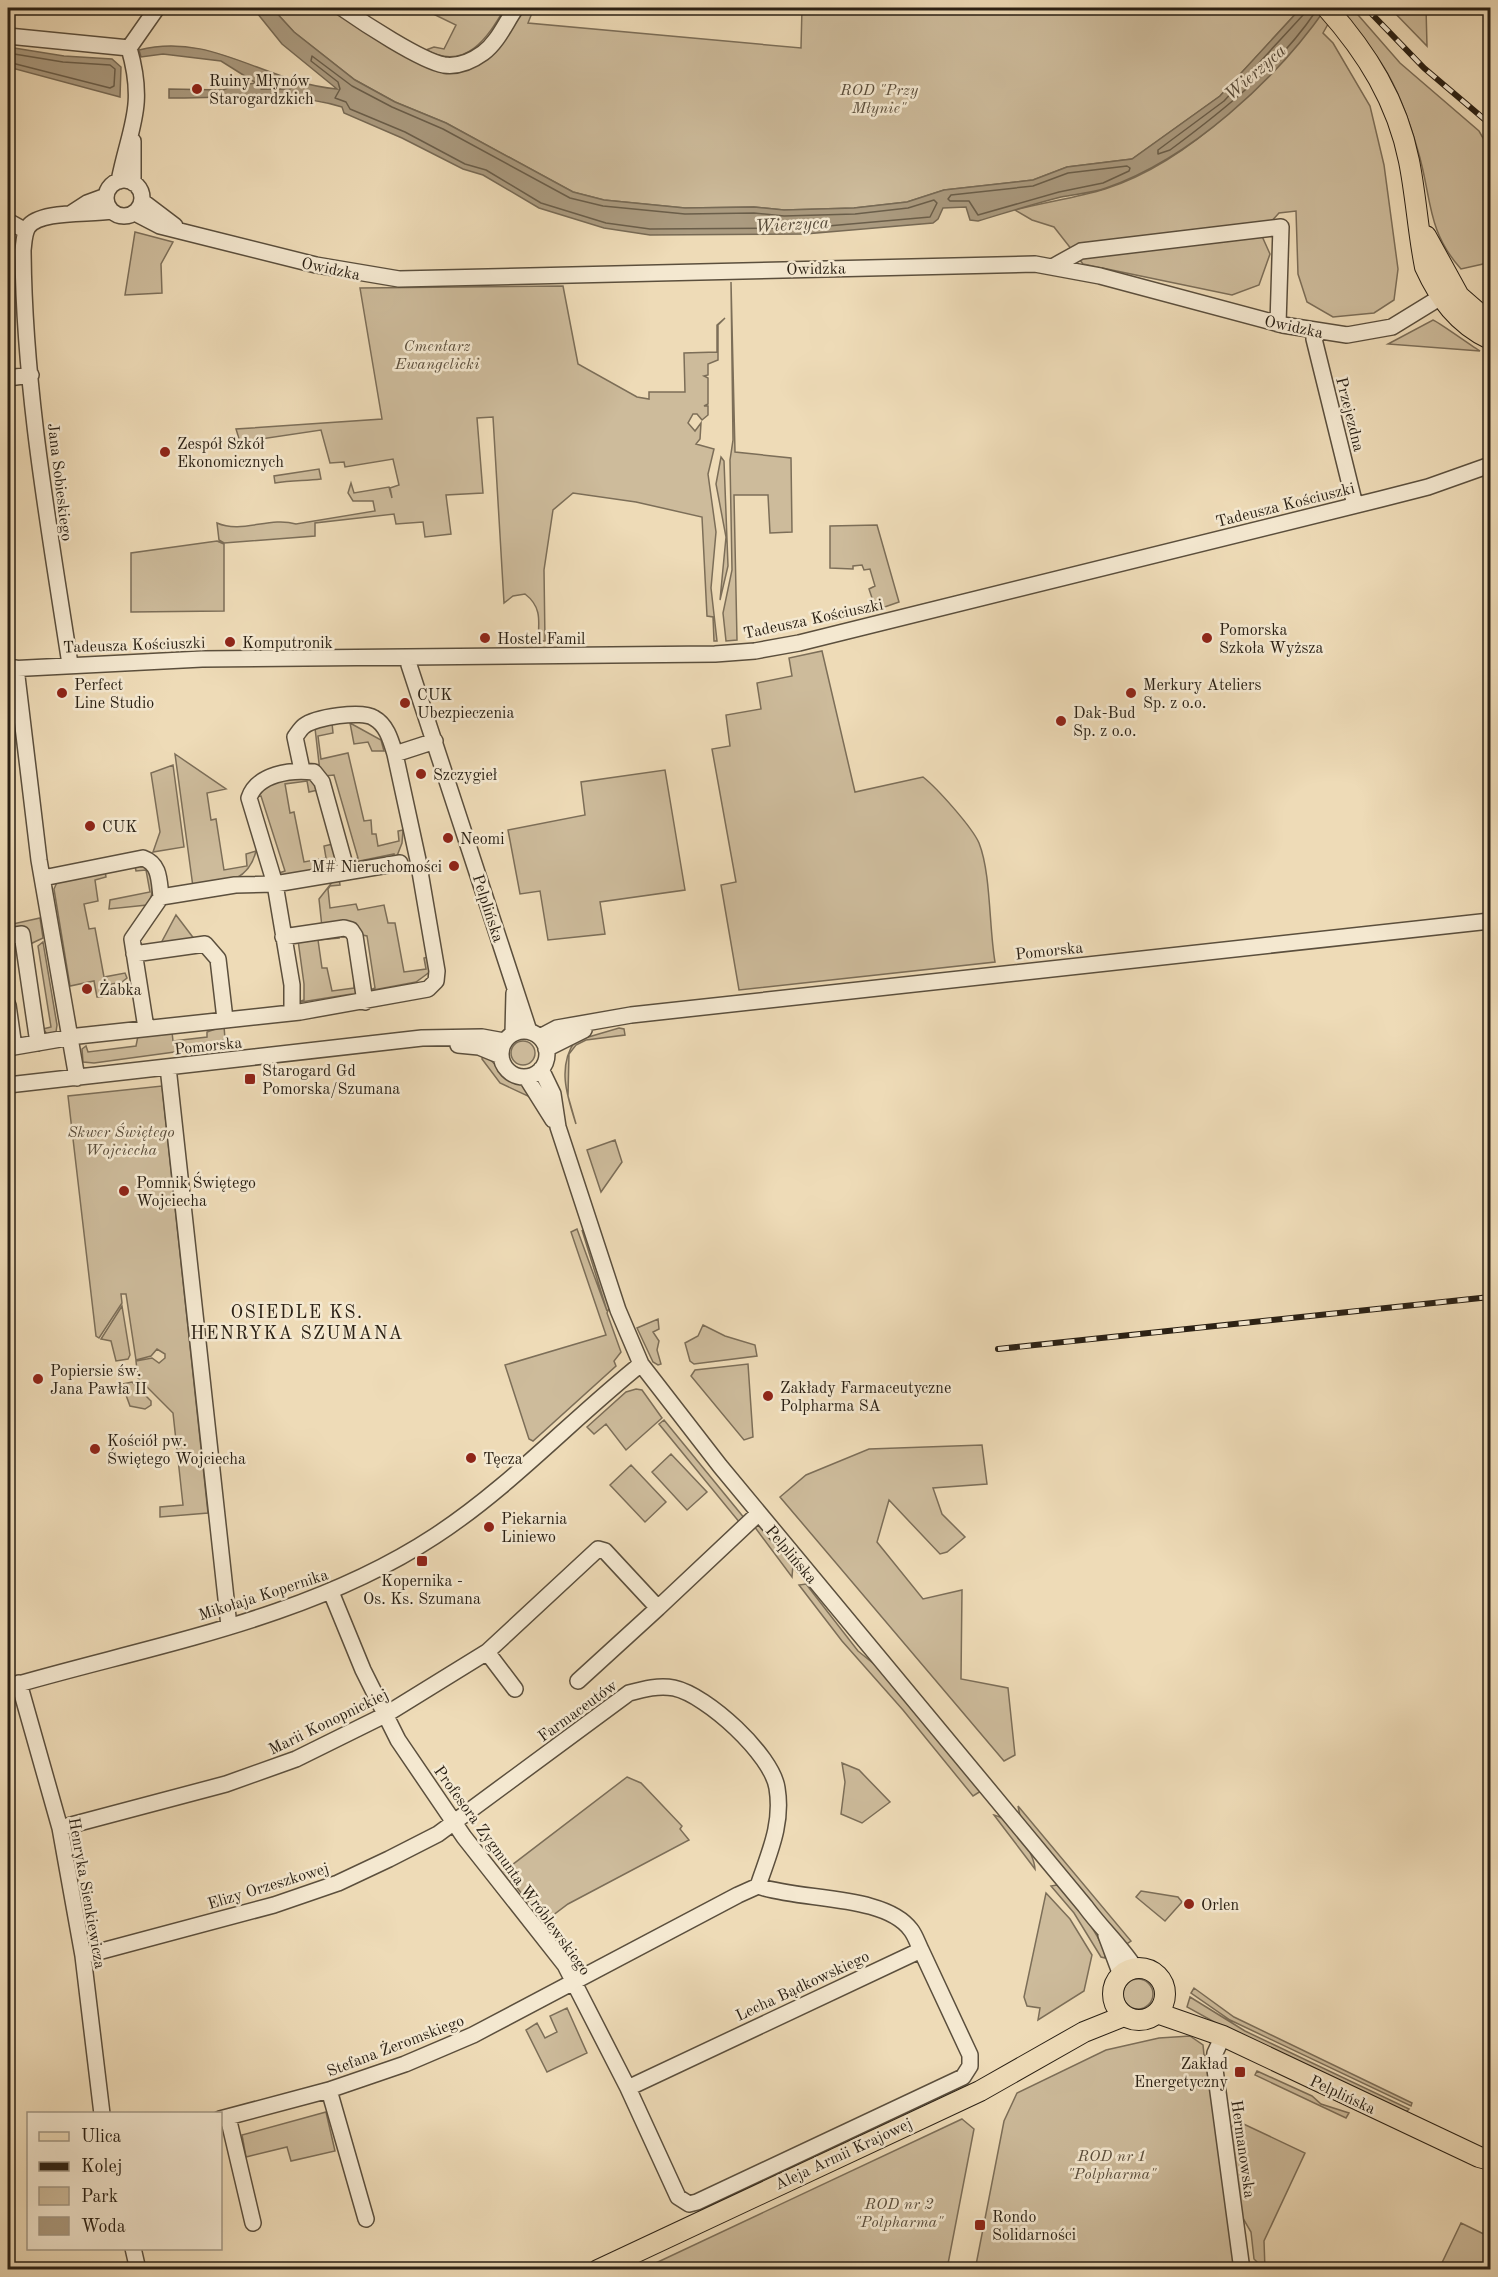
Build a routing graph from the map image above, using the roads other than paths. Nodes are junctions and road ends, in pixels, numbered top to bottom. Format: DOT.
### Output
graph roads {
  1 [pos="157,8"];
  2 [pos="342,8"];
  3 [pos="516,8"];
  4 [pos="1330,11"];
  5 [pos="8,36"];
  6 [pos="129,48"];
  7 [pos="126,182"];
  8 [pos="108,203"];
  9 [pos="139,207"];
  10 [pos="8,221"];
  11 [pos="26,231"];
  12 [pos="1054,266"];
  13 [pos="1447,293"];
  14 [pos="1491,323"];
  15 [pos="1278,324"];
  16 [pos="1315,331"];
  17 [pos="1491,339"];
  18 [pos="31,375"];
  19 [pos="8,378"];
  20 [pos="1491,465"];
  21 [pos="1355,505"];
  22 [pos="410,657"];
  23 [pos="70,664"];
  24 [pos="12,668"];
  25 [pos="435,741"];
  26 [pos="395,754"];
  27 [pos="302,770"];
  28 [pos="400,863"];
  29 [pos="347,872"];
  30 [pos="43,878"];
  31 [pos="275,884"];
  32 [pos="161,897"];
  33 [pos="1491,921"];
  34 [pos="8,936"];
  35 [pos="284,937"];
  36 [pos="134,954"];
  37 [pos="514,987"];
  38 [pos="365,1002"];
  39 [pos="8,1005"];
  40 [pos="292,1012"];
  41 [pos="225,1019"];
  42 [pos="147,1028"];
  43 [pos="70,1038"];
  44 [pos="539,1039"];
  45 [pos="38,1043"];
  46 [pos="506,1043"];
  47 [pos="168,1067"];
  48 [pos="541,1069"];
  49 [pos="526,1077"];
  50 [pos="76,1078"];
  51 [pos="8,1085"];
  52 [pos="558,1127"];
  53 [pos="640,1364"];
  54 [pos="759,1514"];
  55 [pos="331,1592"];
  56 [pos="658,1608"];
  57 [pos="229,1626"];
  58 [pos="487,1652"];
  59 [pos="578,1682"];
  60 [pos="13,1685"];
  61 [pos="515,1689"];
  62 [pos="385,1715"];
  63 [pos="454,1823"];
  64 [pos="60,1828"];
  65 [pos="758,1886"];
  66 [pos="921,1950"];
  67 [pos="83,1956"];
  68 [pos="1128,1972"];
  69 [pos="574,1982"];
  70 [pos="1161,2006"];
  71 [pos="1119,2009"];
  72 [pos="1216,2032"];
  73 [pos="628,2088"];
  74 [pos="329,2090"];
  75 [pos="102,2112"];
  76 [pos="224,2118"];
  77 [pos="1487,2162"];
  78 [pos="683,2201"];
  79 [pos="366,2219"];
  80 [pos="253,2223"];
  81 [pos="133,2250"];
  82 [pos="138,2270"];
  83 [pos="598,2270"];
  84 [pos="1242,2270"];
  1 -- 6 [label="street"];
  2 -- 3 [label="street"];
  4 -- 13 [label="main road"];
  5 -- 6 [label="street"];
  6 -- 7 [label="street"];
  7 -- 8 [label="street"];
  7 -- 9 [label="street"];
  8 -- 9 [label="street"];
  8 -- 11 [label="street"];
  9 -- 12 [label="street, Owidzka"];
  10 -- 11 [label="street"];
  11 -- 18 [label="street, Jana Sobieskiego"];
  12 -- 15 [label="street, Owidzka"];
  12 -- 15 [label="street"];
  13 -- 14 [label="main road"];
  13 -- 16 [label="street, Owidzka"];
  13 -- 17 [label="main road"];
  15 -- 16 [label="street, Owidzka"];
  16 -- 21 [label="street, Przejezdna"];
  18 -- 19 [label="street"];
  18 -- 23 [label="street, Jana Sobieskiego"];
  20 -- 21 [label="street, Tadeusza Kościuszki"];
  21 -- 22 [label="street, Tadeusza Kościuszki"];
  22 -- 23 [label="street, Tadeusza Kościuszki"];
  22 -- 25 [label="street, Pelplińska"];
  23 -- 24 [label="street, Tadeusza Kościuszki"];
  24 -- 30 [label="street, Tadeusza Kościuszki"];
  25 -- 26 [label="street"];
  25 -- 37 [label="street, Pelplińska"];
  26 -- 27 [label="street, Pomorska"];
  26 -- 38 [label="street, Pomorska"];
  27 -- 29 [label="street"];
  27 -- 31 [label="street"];
  28 -- 29 [label="street"];
  29 -- 31 [label="street"];
  30 -- 32 [label="street"];
  30 -- 43 [label="street, Tadeusza Kościuszki"];
  31 -- 32 [label="street"];
  31 -- 35 [label="street"];
  32 -- 36 [label="street"];
  33 -- 44 [label="street, Pomorska"];
  34 -- 45 [label="street"];
  35 -- 38 [label="street"];
  35 -- 40 [label="street"];
  36 -- 41 [label="street, Pomorska"];
  36 -- 42 [label="street"];
  37 -- 44 [label="street, Pelplińska"];
  37 -- 46 [label="street, Pelplińska"];
  38 -- 40 [label="street, Pomorska"];
  39 -- 45 [label="street"];
  40 -- 41 [label="street, Pomorska"];
  41 -- 42 [label="street, Pomorska"];
  42 -- 43 [label="street, Pomorska"];
  43 -- 45 [label="street"];
  43 -- 50 [label="street, Tadeusza Kościuszki"];
  44 -- 46 [label="street"];
  44 -- 48 [label="street"];
  46 -- 47 [label="street, Pomorska"];
  46 -- 49 [label="street"];
  47 -- 50 [label="street, Pomorska"];
  47 -- 57 [label="street"];
  48 -- 49 [label="street"];
  48 -- 52 [label="street, Pelplińska"];
  49 -- 52 [label="street, Pelplińska"];
  50 -- 51 [label="street, Pomorska"];
  52 -- 53 [label="street, Pelplińska"];
  53 -- 54 [label="street, Pelplińska"];
  53 -- 55 [label="street, Mikołaja Kopernika"];
  54 -- 56 [label="street"];
  54 -- 68 [label="street, Pelplińska"];
  55 -- 57 [label="street, Mikołaja Kopernika"];
  55 -- 62 [label="street, Profesora Zygmunta Wróblewskiego"];
  56 -- 58 [label="street, Marii Konopnickiej"];
  56 -- 59 [label="street"];
  57 -- 60 [label="street, Mikołaja Kopernika"];
  58 -- 61 [label="street"];
  58 -- 62 [label="street, Marii Konopnickiej"];
  60 -- 64 [label="street, Henryka Sienkiewicza"];
  62 -- 63 [label="street, Profesora Zygmunta Wróblewskiego"];
  62 -- 64 [label="street, Marii Konopnickiej"];
  63 -- 65 [label="street, Farmaceutów"];
  63 -- 67 [label="street, Elizy Orzeszkowej"];
  63 -- 69 [label="street, Profesora Zygmunta Wróblewskiego"];
  64 -- 67 [label="street, Henryka Sienkiewicza"];
  65 -- 66 [label="street"];
  65 -- 69 [label="street"];
  66 -- 73 [label="street, Lecha Bądkowskiego"];
  66 -- 78 [label="street, Aleja Armii Krajowej"];
  67 -- 75 [label="street, Henryka Sienkiewicza"];
  68 -- 70 [label="main road"];
  68 -- 71 [label="main road"];
  69 -- 73 [label="street, Profesora Zygmunta Wróblewskiego"];
  69 -- 74 [label="street, Stefana Żeromskiego"];
  70 -- 71 [label="main road"];
  70 -- 72 [label="main road, Pelplińska"];
  71 -- 83 [label="main road, Aleja Armii Krajowej"];
  72 -- 77 [label="main road, Pelplińska"];
  72 -- 84 [label="street, Hermanowska"];
  73 -- 78 [label="street, Profesora Zygmunta Wróblewskiego"];
  74 -- 76 [label="street, Stefana Żeromskiego"];
  74 -- 79 [label="street"];
  76 -- 80 [label="street"];
  81 -- 82 [label="street"];
}
